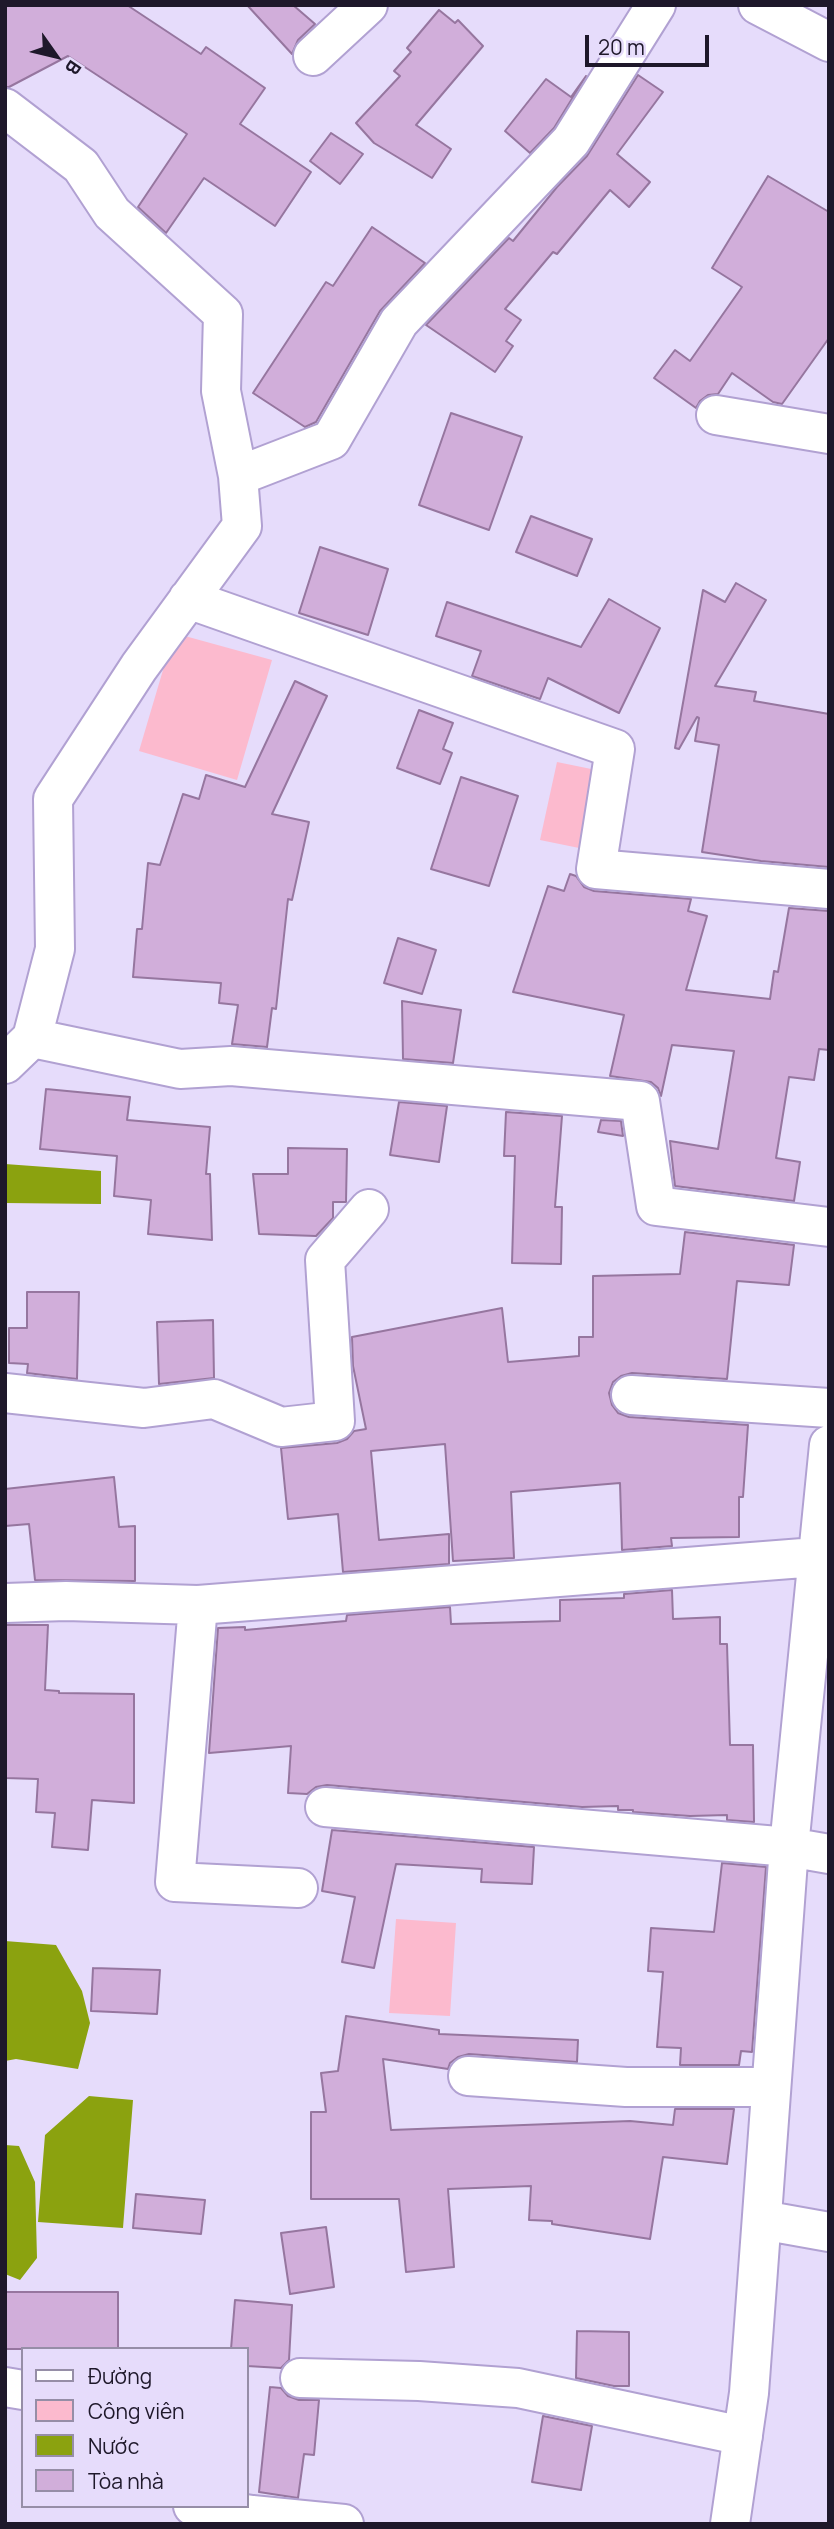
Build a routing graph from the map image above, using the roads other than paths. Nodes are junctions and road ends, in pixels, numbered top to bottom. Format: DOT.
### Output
graph roads {
  1 [pos="368,5"];
  2 [pos="656,5"];
  3 [pos="758,5"];
  4 [pos="829,42"];
  5 [pos="313,55"];
  6 [pos="5,108"];
  7 [pos="716,415"];
  8 [pos="829,435"];
  9 [pos="238,476"];
  10 [pos="188,599"];
  11 [pos="829,889"];
  12 [pos="32,1038"];
  13 [pos="5,1064"];
  14 [pos="369,1209"];
  15 [pos="829,1227"];
  16 [pos="5,1393"];
  17 [pos="631,1395"];
  18 [pos="829,1408"];
  19 [pos="829,1445"];
  20 [pos="822,1533"];
  21 [pos="5,1603"];
  22 [pos="198,1605"];
  23 [pos="816,1701"];
  24 [pos="325,1807"];
  25 [pos="789,1847"];
  26 [pos="829,1854"];
  27 [pos="298,1888"];
  28 [pos="468,2076"];
  29 [pos="771,2087"];
  30 [pos="762,2220"];
  31 [pos="829,2232"];
  32 [pos="300,2378"];
  33 [pos="743,2437"];
  34 [pos="206,2508"];
  35 [pos="344,2524"];
  36 [pos="730,2524"];
  1 -- 5 [label="street"];
  2 -- 9 [label="street"];
  3 -- 4 [label="street"];
  6 -- 9 [label="street"];
  7 -- 8 [label="street"];
  9 -- 10 [label="street"];
  10 -- 11 [label="street"];
  10 -- 12 [label="street"];
  12 -- 13 [label="street"];
  12 -- 15 [label="street"];
  14 -- 16 [label="street"];
  17 -- 18 [label="street"];
  19 -- 20 [label="street"];
  20 -- 22 [label="street"];
  20 -- 23 [label="street"];
  21 -- 22 [label="street"];
  22 -- 27 [label="street"];
  23 -- 25 [label="street"];
  24 -- 25 [label="street"];
  25 -- 26 [label="street"];
  25 -- 29 [label="street"];
  28 -- 29 [label="street"];
  29 -- 30 [label="street"];
  30 -- 31 [label="street"];
  30 -- 33 [label="street"];
  32 -- 33 [label="street"];
  33 -- 36 [label="street"];
  34 -- 35 [label="street"];
}
